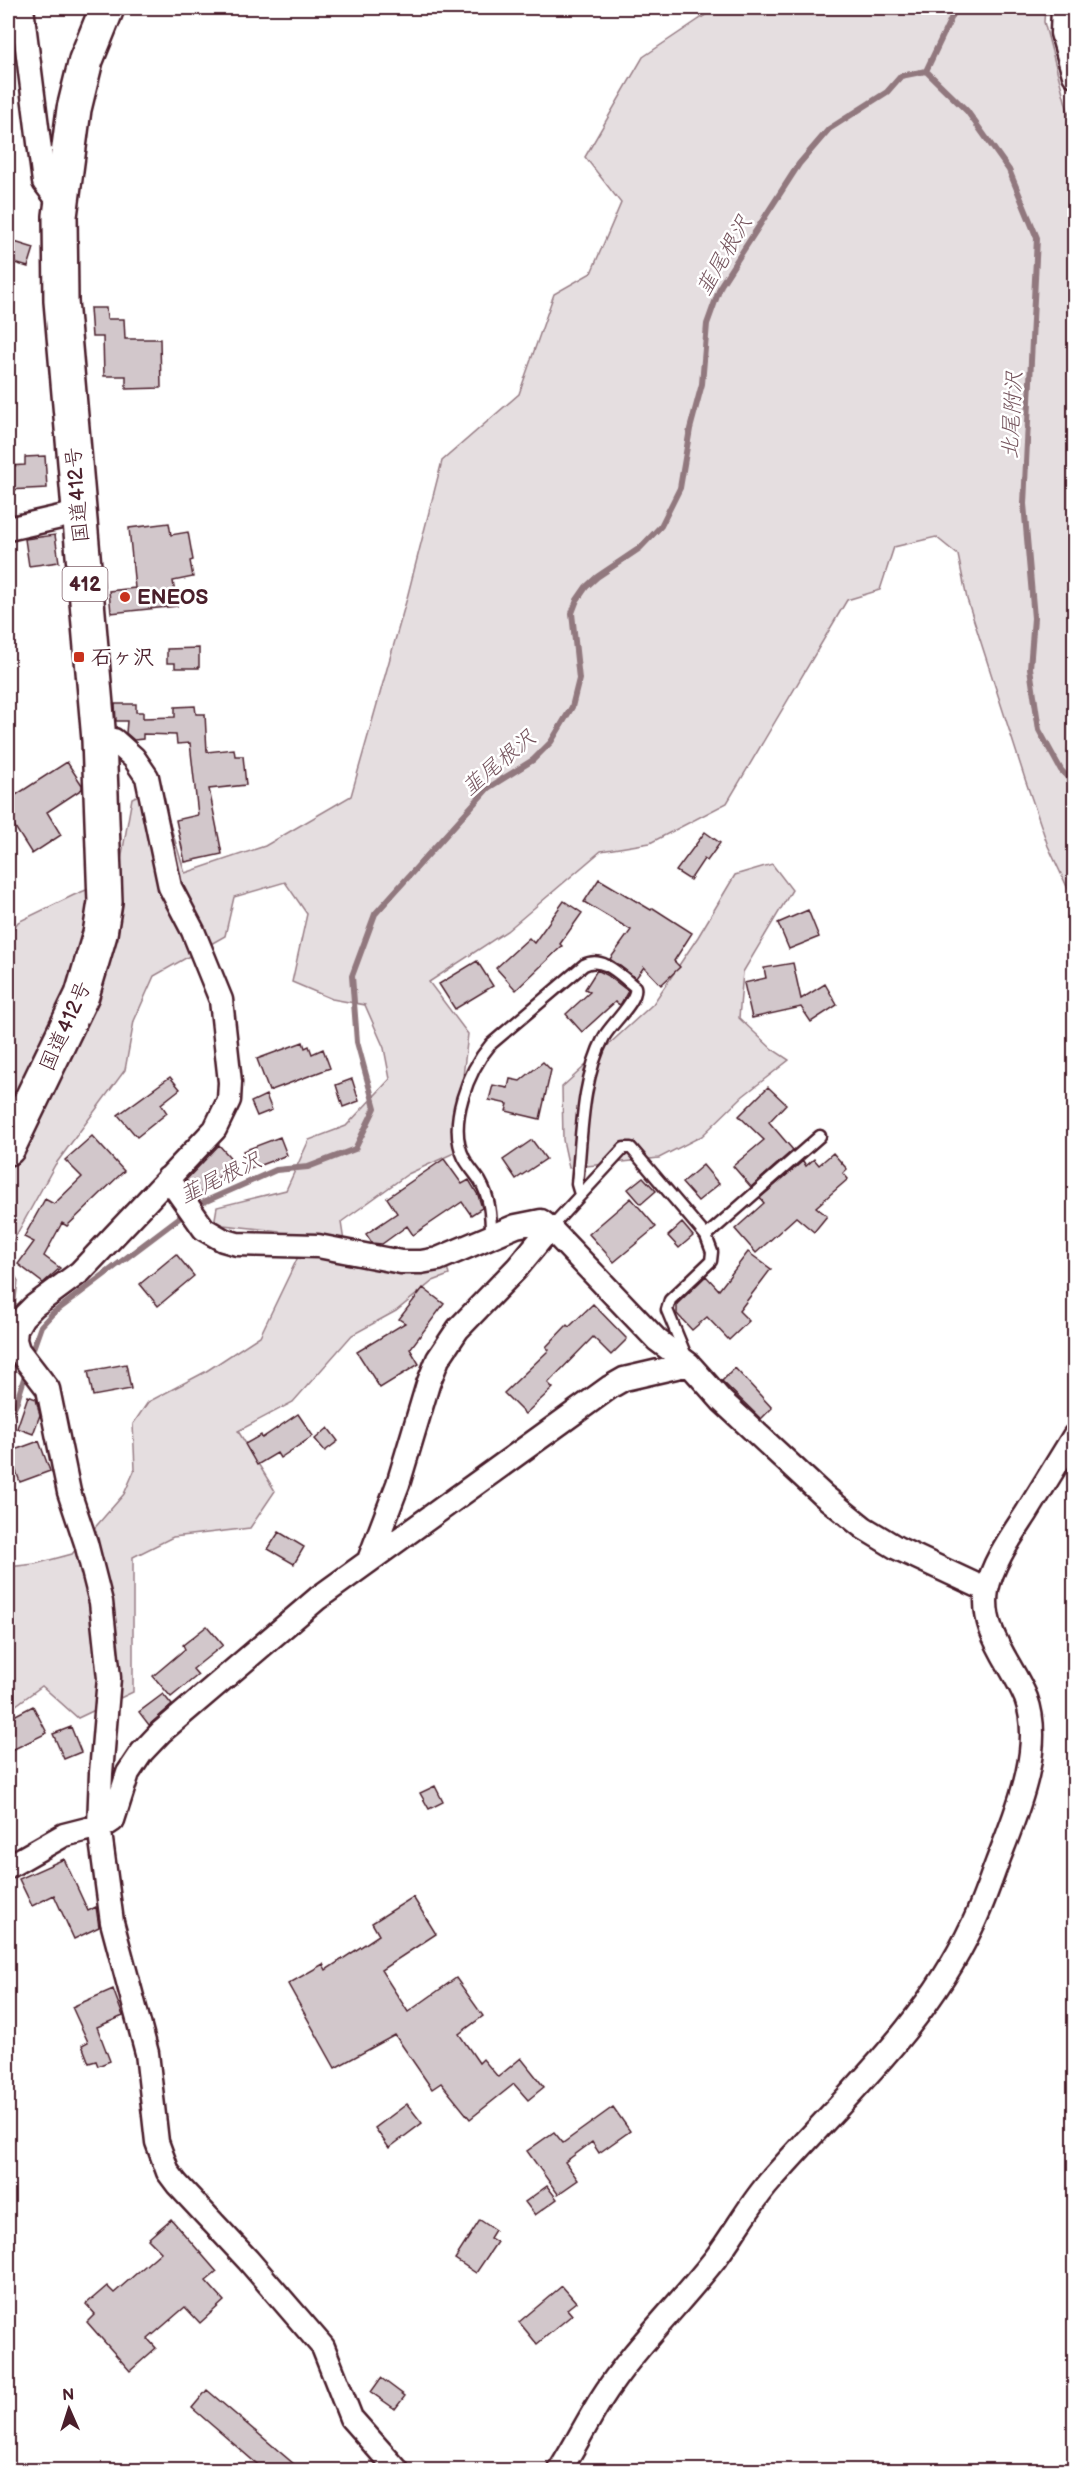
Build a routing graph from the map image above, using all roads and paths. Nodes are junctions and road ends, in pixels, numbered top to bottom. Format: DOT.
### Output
graph roads {
  1 [pos="22,8"];
  2 [pos="107,8"];
  3 [pos="1063,8"];
  4 [pos="1074,75"];
  5 [pos="61,204"];
  6 [pos="78,513"];
  7 [pos="8,529"];
  8 [pos="99,741"];
  9 [pos="820,1136"];
  10 [pos="8,1148"];
  11 [pos="174,1188"];
  12 [pos="580,1194"];
  13 [pos="550,1228"];
  14 [pos="491,1235"];
  15 [pos="706,1236"];
  16 [pos="690,1364"];
  17 [pos="1074,1436"];
  18 [pos="368,1561"];
  19 [pos="987,1590"];
  20 [pos="99,1825"];
  21 [pos="8,1867"];
  22 [pos="397,2470"];
  23 [pos="560,2470"];
  1 -- 5 [label="street"];
  2 -- 5 [label="highway, 国道412号 / 412"];
  3 -- 4 [label="street"];
  5 -- 6 [label="highway, 国道412号 / 412"];
  6 -- 7 [label="street"];
  6 -- 8 [label="highway, 国道412号 / 412"];
  8 -- 10 [label="highway, 国道412号 / 412"];
  8 -- 11 [label="street"];
  9 -- 15 [label="lane"];
  11 -- 14 [label="street"];
  11 -- 20 [label="street"];
  12 -- 13 [label="lane"];
  12 -- 14 [label="lane"];
  12 -- 15 [label="lane"];
  13 -- 14 [label="street"];
  13 -- 16 [label="street"];
  13 -- 18 [label="street"];
  15 -- 16 [label="lane"];
  16 -- 18 [label="street"];
  16 -- 19 [label="street"];
  17 -- 19 [label="street"];
  18 -- 20 [label="street"];
  19 -- 23 [label="street"];
  20 -- 21 [label="street"];
  20 -- 22 [label="street"];
}
